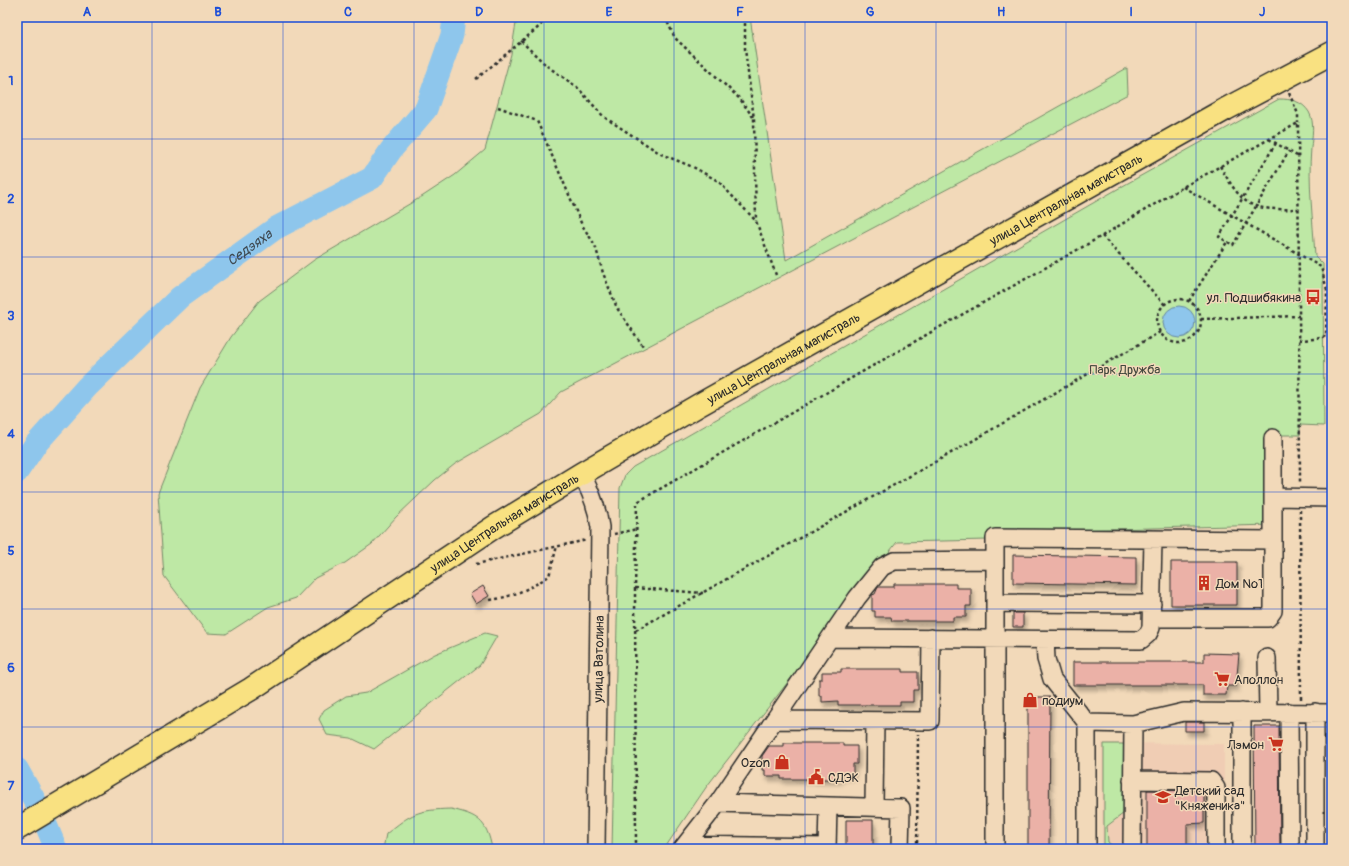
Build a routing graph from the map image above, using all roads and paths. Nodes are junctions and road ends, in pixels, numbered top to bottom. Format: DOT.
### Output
graph roads {
  1 [pos="546,17"];
  2 [pos="665,17"];
  3 [pos="745,17"];
  4 [pos="522,41"];
  5 [pos="1332,53"];
  6 [pos="1283,78"];
  7 [pos="476,79"];
  8 [pos="498,107"];
  9 [pos="754,120"];
  10 [pos="1298,123"];
  11 [pos="1268,139"];
  12 [pos="1276,143"];
  13 [pos="1289,151"];
  14 [pos="1298,157"];
  15 [pos="1220,166"];
  16 [pos="1183,187"];
  17 [pos="1242,199"];
  18 [pos="1256,207"];
  19 [pos="1298,209"];
  20 [pos="1232,216"];
  21 [pos="756,222"];
  22 [pos="1246,224"];
  23 [pos="1102,236"];
  24 [pos="1227,242"];
  25 [pos="1298,254"];
  26 [pos="776,275"];
  27 [pos="1327,290"];
  28 [pos="1332,290"];
  29 [pos="1189,302"];
  30 [pos="1165,305"];
  31 [pos="1299,316"];
  32 [pos="1202,319"];
  33 [pos="1160,332"];
  34 [pos="1299,340"];
  35 [pos="643,346"];
  36 [pos="1273,438"];
  37 [pos="581,474"];
  38 [pos="1273,497"];
  39 [pos="1300,498"];
  40 [pos="1332,498"];
  41 [pos="637,529"];
  42 [pos="600,537"];
  43 [pos="1152,540"];
  44 [pos="1273,540"];
  45 [pos="557,546"];
  46 [pos="995,560"];
  47 [pos="476,564"];
  48 [pos="635,588"];
  49 [pos="703,593"];
  50 [pos="490,600"];
  51 [pos="996,603"];
  52 [pos="1152,611"];
  53 [pos="636,630"];
  54 [pos="830,638"];
  55 [pos="931,638"];
  56 [pos="996,639"];
  57 [pos="1045,640"];
  58 [pos="1267,658"];
  59 [pos="1242,712"];
  60 [pos="1268,712"];
  61 [pos="1302,712"];
  62 [pos="1332,713"];
  63 [pos="774,720"];
  64 [pos="875,721"];
  65 [pos="918,721"];
  66 [pos="1087,723"];
  67 [pos="1133,724"];
  68 [pos="1132,780"];
  69 [pos="718,803"];
  70 [pos="828,806"];
  71 [pos="874,807"];
  72 [pos="17,829"];
  73 [pos="683,847"];
  74 [pos="827,848"];
  75 [pos="596,849"];
  76 [pos="636,849"];
  77 [pos="900,849"];
  78 [pos="917,849"];
  79 [pos="995,849"];
  80 [pos="1087,849"];
  81 [pos="1132,849"];
  82 [pos="1216,849"];
  83 [pos="1242,849"];
  84 [pos="1290,849"];
  85 [pos="1315,849"];
  1 -- 4 [label="path"];
  2 -- 9 [label="path"];
  3 -- 9 [label="path"];
  4 -- 7 [label="path"];
  4 -- 21 [label="path"];
  5 -- 6 [label="main road, улица Центральная магистраль"];
  6 -- 10 [label="path"];
  6 -- 37 [label="main road, улица Центральная магистраль"];
  8 -- 35 [label="path"];
  9 -- 21 [label="path"];
  10 -- 11 [label="path"];
  10 -- 14 [label="path"];
  11 -- 12 [label="path"];
  11 -- 15 [label="path"];
  12 -- 13 [label="path"];
  12 -- 17 [label="path"];
  13 -- 14 [label="path"];
  13 -- 18 [label="path"];
  14 -- 19 [label="path"];
  15 -- 16 [label="path"];
  15 -- 17 [label="path"];
  16 -- 20 [label="path"];
  16 -- 23 [label="path"];
  17 -- 18 [label="path"];
  17 -- 20 [label="path"];
  18 -- 19 [label="path"];
  18 -- 22 [label="path"];
  19 -- 25 [label="path"];
  20 -- 22 [label="path"];
  20 -- 24 [label="path"];
  21 -- 26 [label="path"];
  22 -- 24 [label="path"];
  22 -- 25 [label="path"];
  23 -- 30 [label="path"];
  23 -- 41 [label="path"];
  24 -- 29 [label="path"];
  25 -- 27 [label="path"];
  25 -- 31 [label="path"];
  27 -- 28 [label="path"];
  27 -- 34 [label="path"];
  29 -- 30 [label="path"];
  29 -- 32 [label="path"];
  30 -- 33 [label="path"];
  31 -- 32 [label="path"];
  31 -- 34 [label="path"];
  32 -- 33 [label="path"];
  33 -- 49 [label="path"];
  34 -- 39 [label="path"];
  36 -- 38 [label="street"];
  37 -- 42 [label="street, улица Ватолина"];
  37 -- 72 [label="main road, улица Центральная магистраль"];
  38 -- 39 [label="street"];
  38 -- 44 [label="street"];
  39 -- 40 [label="street"];
  39 -- 61 [label="path"];
  41 -- 42 [label="path"];
  41 -- 48 [label="path"];
  42 -- 45 [label="path"];
  42 -- 75 [label="street, улица Ватолина"];
  43 -- 44 [label="street"];
  43 -- 46 [label="street"];
  43 -- 52 [label="street"];
  44 -- 52 [label="street"];
  45 -- 47 [label="path"];
  45 -- 50 [label="path"];
  46 -- 51 [label="street"];
  46 -- 54 [label="street"];
  48 -- 49 [label="path"];
  48 -- 53 [label="path"];
  49 -- 53 [label="path"];
  51 -- 52 [label="street"];
  51 -- 56 [label="street"];
  52 -- 57 [label="street"];
  53 -- 76 [label="path"];
  54 -- 55 [label="street"];
  54 -- 63 [label="street"];
  55 -- 56 [label="street"];
  55 -- 65 [label="street"];
  56 -- 57 [label="street"];
  56 -- 79 [label="street"];
  57 -- 66 [label="street"];
  58 -- 60 [label="street"];
  59 -- 60 [label="street"];
  59 -- 67 [label="street"];
  59 -- 83 [label="street"];
  60 -- 61 [label="street"];
  61 -- 62 [label="street"];
  61 -- 84 [label="street"];
  61 -- 85 [label="street"];
  63 -- 64 [label="street"];
  63 -- 69 [label="street"];
  64 -- 65 [label="street"];
  64 -- 71 [label="street"];
  65 -- 78 [label="path"];
  66 -- 67 [label="street"];
  66 -- 80 [label="street"];
  67 -- 68 [label="street"];
  68 -- 81 [label="street"];
  68 -- 82 [label="street"];
  69 -- 70 [label="street"];
  69 -- 73 [label="street"];
  70 -- 71 [label="street"];
  70 -- 74 [label="street"];
  71 -- 77 [label="street"];
  73 -- 74 [label="street"];
}
